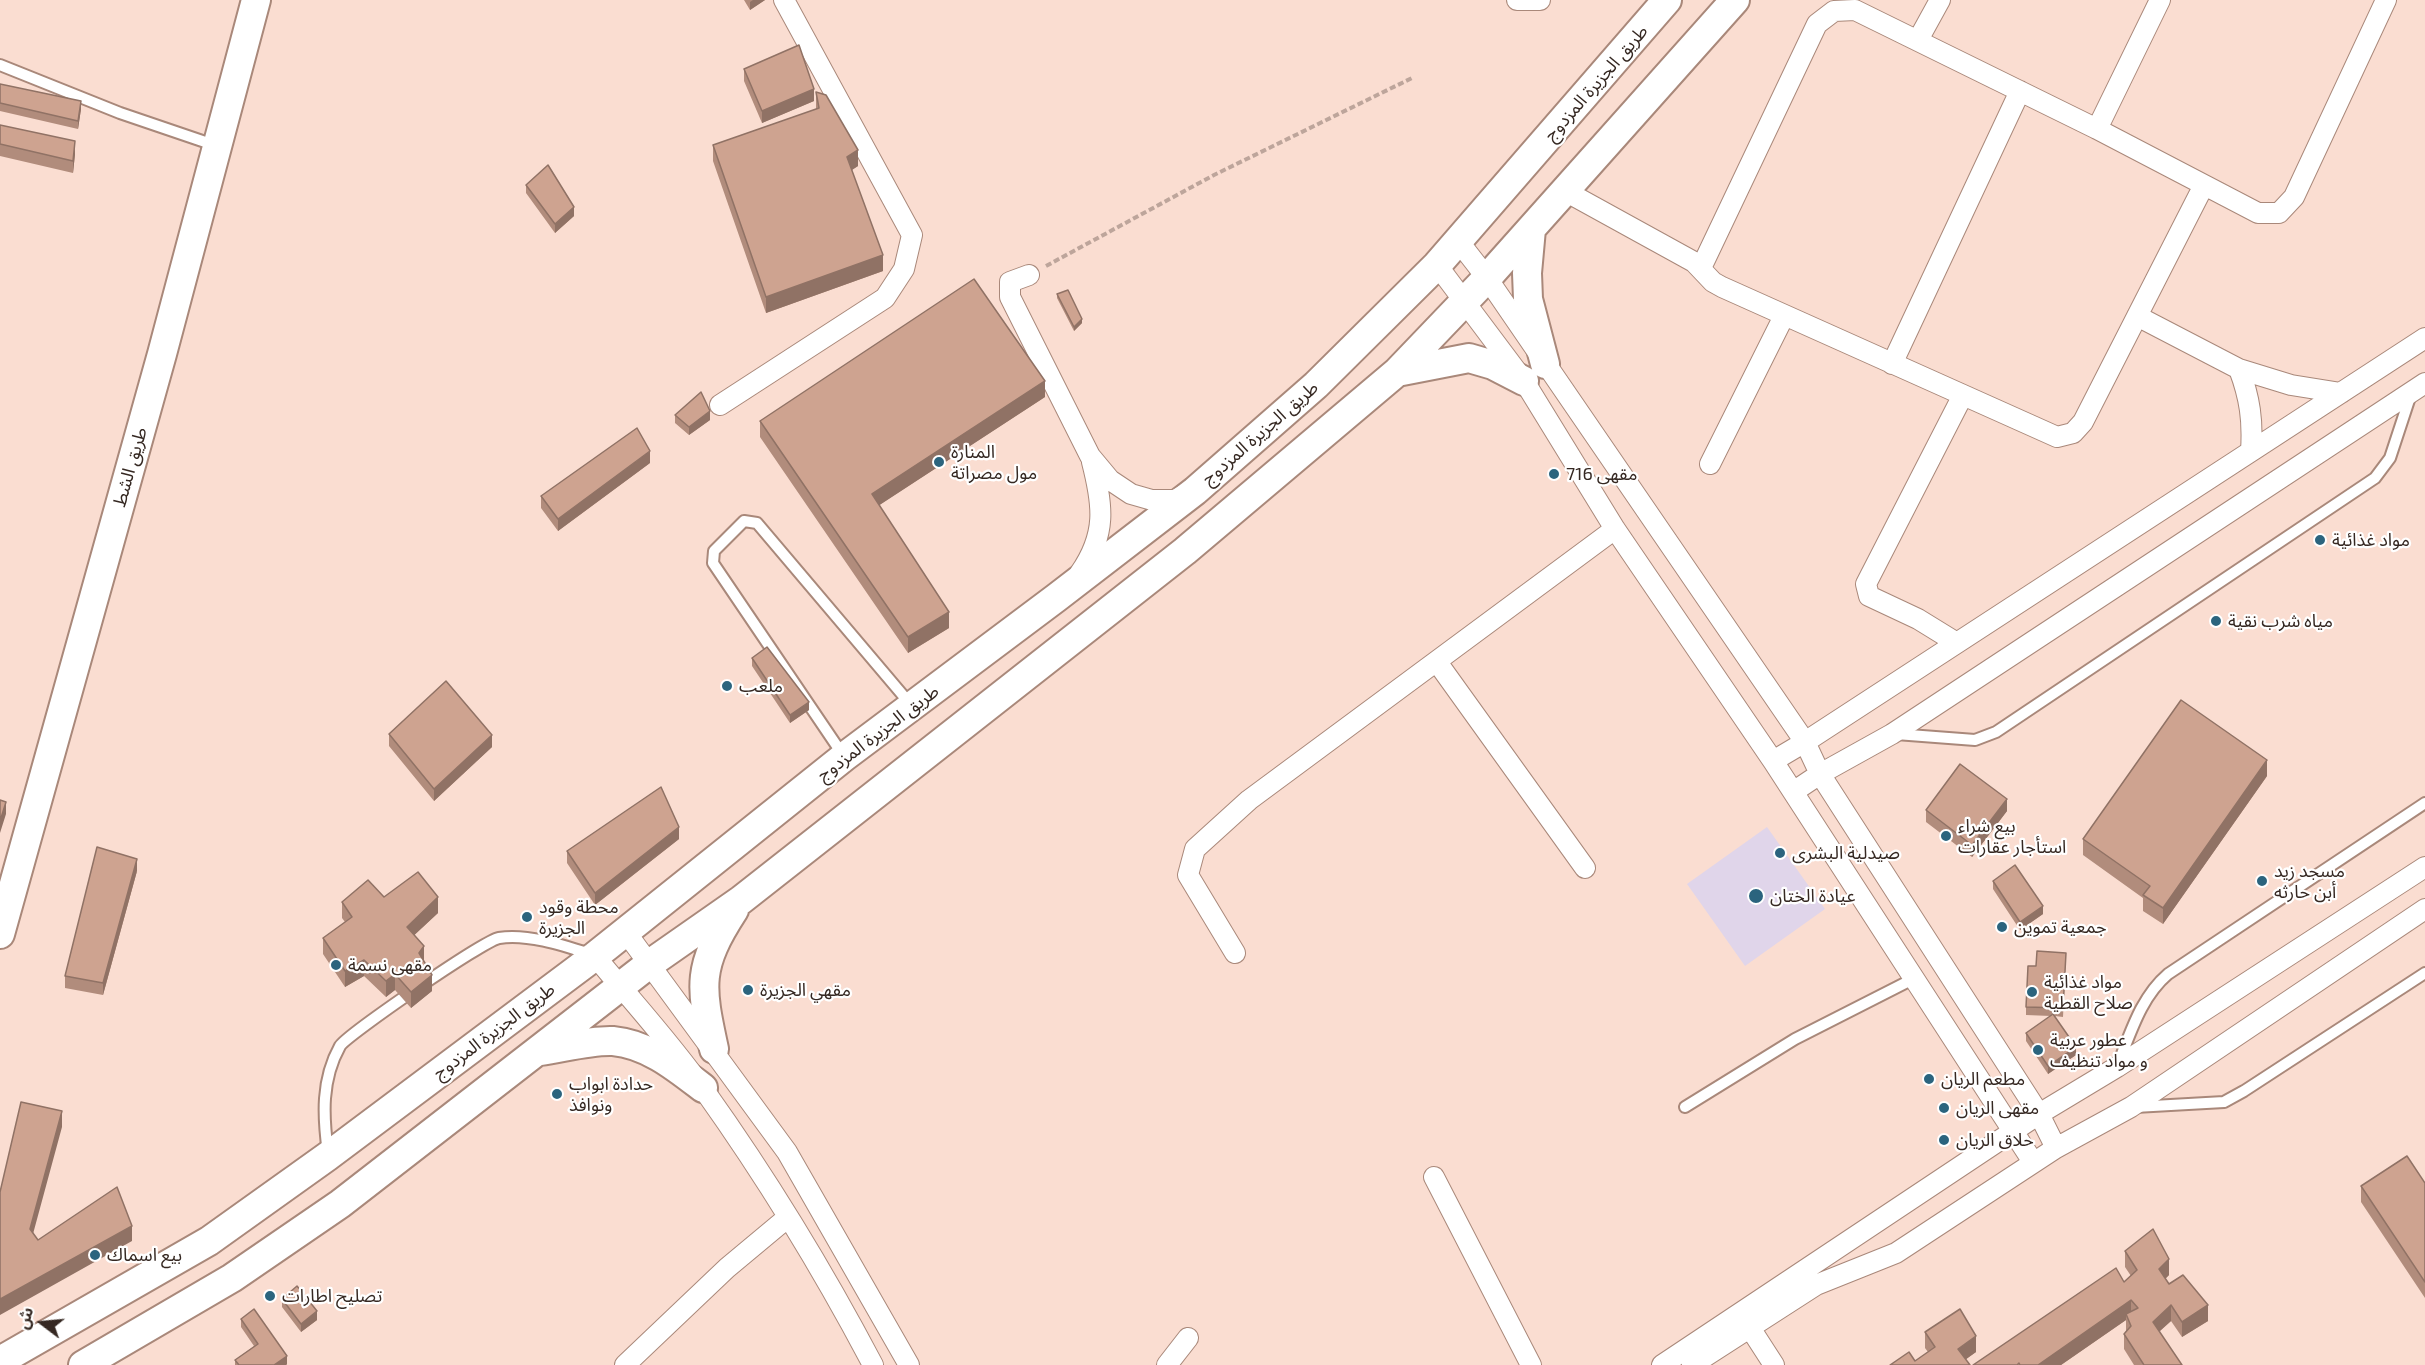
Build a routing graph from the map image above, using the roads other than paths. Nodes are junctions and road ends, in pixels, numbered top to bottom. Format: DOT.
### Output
graph roads {
  1 [pos="256,0"];
  2 [pos="784,0"];
  3 [pos="1516,0"];
  4 [pos="1540,0"];
  5 [pos="1667,0"];
  6 [pos="1736,0"];
  7 [pos="1940,0"];
  8 [pos="2160,0"];
  9 [pos="2386,0"];
  10 [pos="1918,40"];
  11 [pos="0,64"];
  12 [pos="2020,91"];
  13 [pos="2097,129"];
  14 [pos="217,146"];
  15 [pos="2204,185"];
  16 [pos="1565,191"];
  17 [pos="1531,229"];
  18 [pos="1459,242"];
  19 [pos="1437,265"];
  20 [pos="1701,268"];
  21 [pos="1029,275"];
  22 [pos="1487,278"];
  23 [pos="1465,302"];
  24 [pos="1784,316"];
  25 [pos="2137,316"];
  26 [pos="2425,338"];
  27 [pos="1892,364"];
  28 [pos="2239,369"];
  29 [pos="1397,372"];
  30 [pos="1534,373"];
  31 [pos="2419,387"];
  32 [pos="2341,393"];
  33 [pos="1963,396"];
  34 [pos="720,405"];
  35 [pos="2251,451"];
  36 [pos="1090,456"];
  37 [pos="1710,464"];
  38 [pos="1195,490"];
  39 [pos="1615,529"];
  40 [pos="1056,598"];
  41 [pos="1957,643"];
  42 [pos="1437,662"];
  43 [pos="912,706"];
  44 [pos="1892,734"];
  45 [pos="1805,742"];
  46 [pos="844,757"];
  47 [pos="1773,761"];
  48 [pos="1820,774"];
  49 [pos="1793,792"];
  50 [pos="2425,803"];
  51 [pos="2425,867"];
  52 [pos="1585,868"];
  53 [pos="741,900"];
  54 [pos="2425,909"];
  55 [pos="625,931"];
  56 [pos="0,934"];
  57 [pos="1235,953"];
  58 [pos="595,956"];
  59 [pos="648,965"];
  60 [pos="2425,973"];
  61 [pos="1915,978"];
  62 [pos="620,987"];
  63 [pos="714,1049"];
  64 [pos="534,1052"];
  65 [pos="2117,1067"];
  66 [pos="703,1088"];
  67 [pos="1685,1107"];
  68 [pos="2132,1107"];
  69 [pos="2039,1114"];
  70 [pos="2014,1131"];
  71 [pos="2056,1148"];
  72 [pos="328,1156"];
  73 [pos="2033,1162"];
  74 [pos="1434,1177"];
  75 [pos="787,1218"];
  76 [pos="1744,1320"];
  77 [pos="1188,1338"];
  78 [pos="0,1361"];
  79 [pos="83,1365"];
  80 [pos="626,1365"];
  81 [pos="873,1365"];
  82 [pos="909,1365"];
  83 [pos="1167,1365"];
  84 [pos="1531,1365"];
  85 [pos="1662,1365"];
  86 [pos="1692,1365"];
  87 [pos="1774,1365"];
  1 -- 14 [label="main road, طريق الشط"];
  2 -- 34 [label="street"];
  3 -- 4 [label="street"];
  5 -- 18 [label="main road, طريق الجزيرة المزدوج"];
  6 -- 16 [label="main road"];
  7 -- 10 [label="street"];
  8 -- 13 [label="street"];
  9 -- 15 [label="street"];
  10 -- 12 [label="street"];
  10 -- 20 [label="street"];
  11 -- 14 [label="lane"];
  12 -- 13 [label="street"];
  12 -- 27 [label="street"];
  13 -- 15 [label="street"];
  14 -- 56 [label="main road, طريق الشط"];
  15 -- 25 [label="street"];
  16 -- 17 [label="main road"];
  16 -- 20 [label="street"];
  17 -- 22 [label="main road"];
  17 -- 30 [label="main road"];
  18 -- 19 [label="main road, طريق الجزيرة المزدوج"];
  18 -- 22 [label="street"];
  19 -- 23 [label="street"];
  19 -- 38 [label="main road, طريق الجزيرة المزدوج"];
  20 -- 24 [label="street"];
  21 -- 36 [label="street"];
  22 -- 23 [label="main road"];
  22 -- 30 [label="street"];
  23 -- 29 [label="main road"];
  23 -- 30 [label="street"];
  24 -- 27 [label="street"];
  24 -- 37 [label="street"];
  25 -- 28 [label="street"];
  25 -- 33 [label="street"];
  26 -- 32 [label="street"];
  27 -- 33 [label="street"];
  28 -- 32 [label="street"];
  28 -- 35 [label="street"];
  29 -- 30 [label="main road"];
  29 -- 53 [label="main road"];
  30 -- 39 [label="street"];
  30 -- 45 [label="street"];
  31 -- 44 [label="street"];
  31 -- 44 [label="lane"];
  32 -- 35 [label="street"];
  33 -- 41 [label="street"];
  35 -- 41 [label="street"];
  36 -- 38 [label="street"];
  36 -- 40 [label="street"];
  38 -- 40 [label="main road, طريق الجزيرة المزدوج"];
  39 -- 42 [label="street"];
  39 -- 47 [label="street"];
  40 -- 43 [label="main road, طريق الجزيرة المزدوج"];
  41 -- 45 [label="street"];
  42 -- 52 [label="street"];
  42 -- 57 [label="street"];
  43 -- 46 [label="main road, طريق الجزيرة المزدوج"];
  43 -- 46 [label="lane"];
  44 -- 48 [label="street"];
  45 -- 47 [label="street"];
  45 -- 48 [label="street"];
  46 -- 55 [label="main road, طريق الجزيرة المزدوج"];
  47 -- 49 [label="street"];
  48 -- 49 [label="street"];
  48 -- 69 [label="street"];
  49 -- 61 [label="street"];
  50 -- 65 [label="lane"];
  51 -- 65 [label="street"];
  53 -- 59 [label="main road"];
  53 -- 63 [label="main road"];
  54 -- 68 [label="street"];
  55 -- 58 [label="main road, طريق الجزيرة المزدوج"];
  55 -- 59 [label="street"];
  58 -- 62 [label="street"];
  58 -- 72 [label="main road, طريق الجزيرة المزدوج"];
  58 -- 72 [label="lane"];
  59 -- 62 [label="main road"];
  59 -- 63 [label="street"];
  60 -- 68 [label="lane"];
  61 -- 67 [label="lane"];
  61 -- 70 [label="street"];
  62 -- 64 [label="main road"];
  62 -- 66 [label="street"];
  63 -- 82 [label="street"];
  64 -- 66 [label="main road"];
  64 -- 79 [label="main road"];
  65 -- 69 [label="street"];
  66 -- 75 [label="street"];
  68 -- 71 [label="street"];
  69 -- 70 [label="street"];
  69 -- 71 [label="street"];
  70 -- 73 [label="street"];
  70 -- 76 [label="street"];
  71 -- 73 [label="street"];
  72 -- 78 [label="main road, طريق الجزيرة المزدوج"];
  73 -- 76 [label="street"];
  74 -- 84 [label="street"];
  75 -- 80 [label="street"];
  75 -- 81 [label="street"];
  76 -- 85 [label="street"];
  76 -- 86 [label="street"];
  76 -- 87 [label="street"];
  77 -- 83 [label="street"];
}
